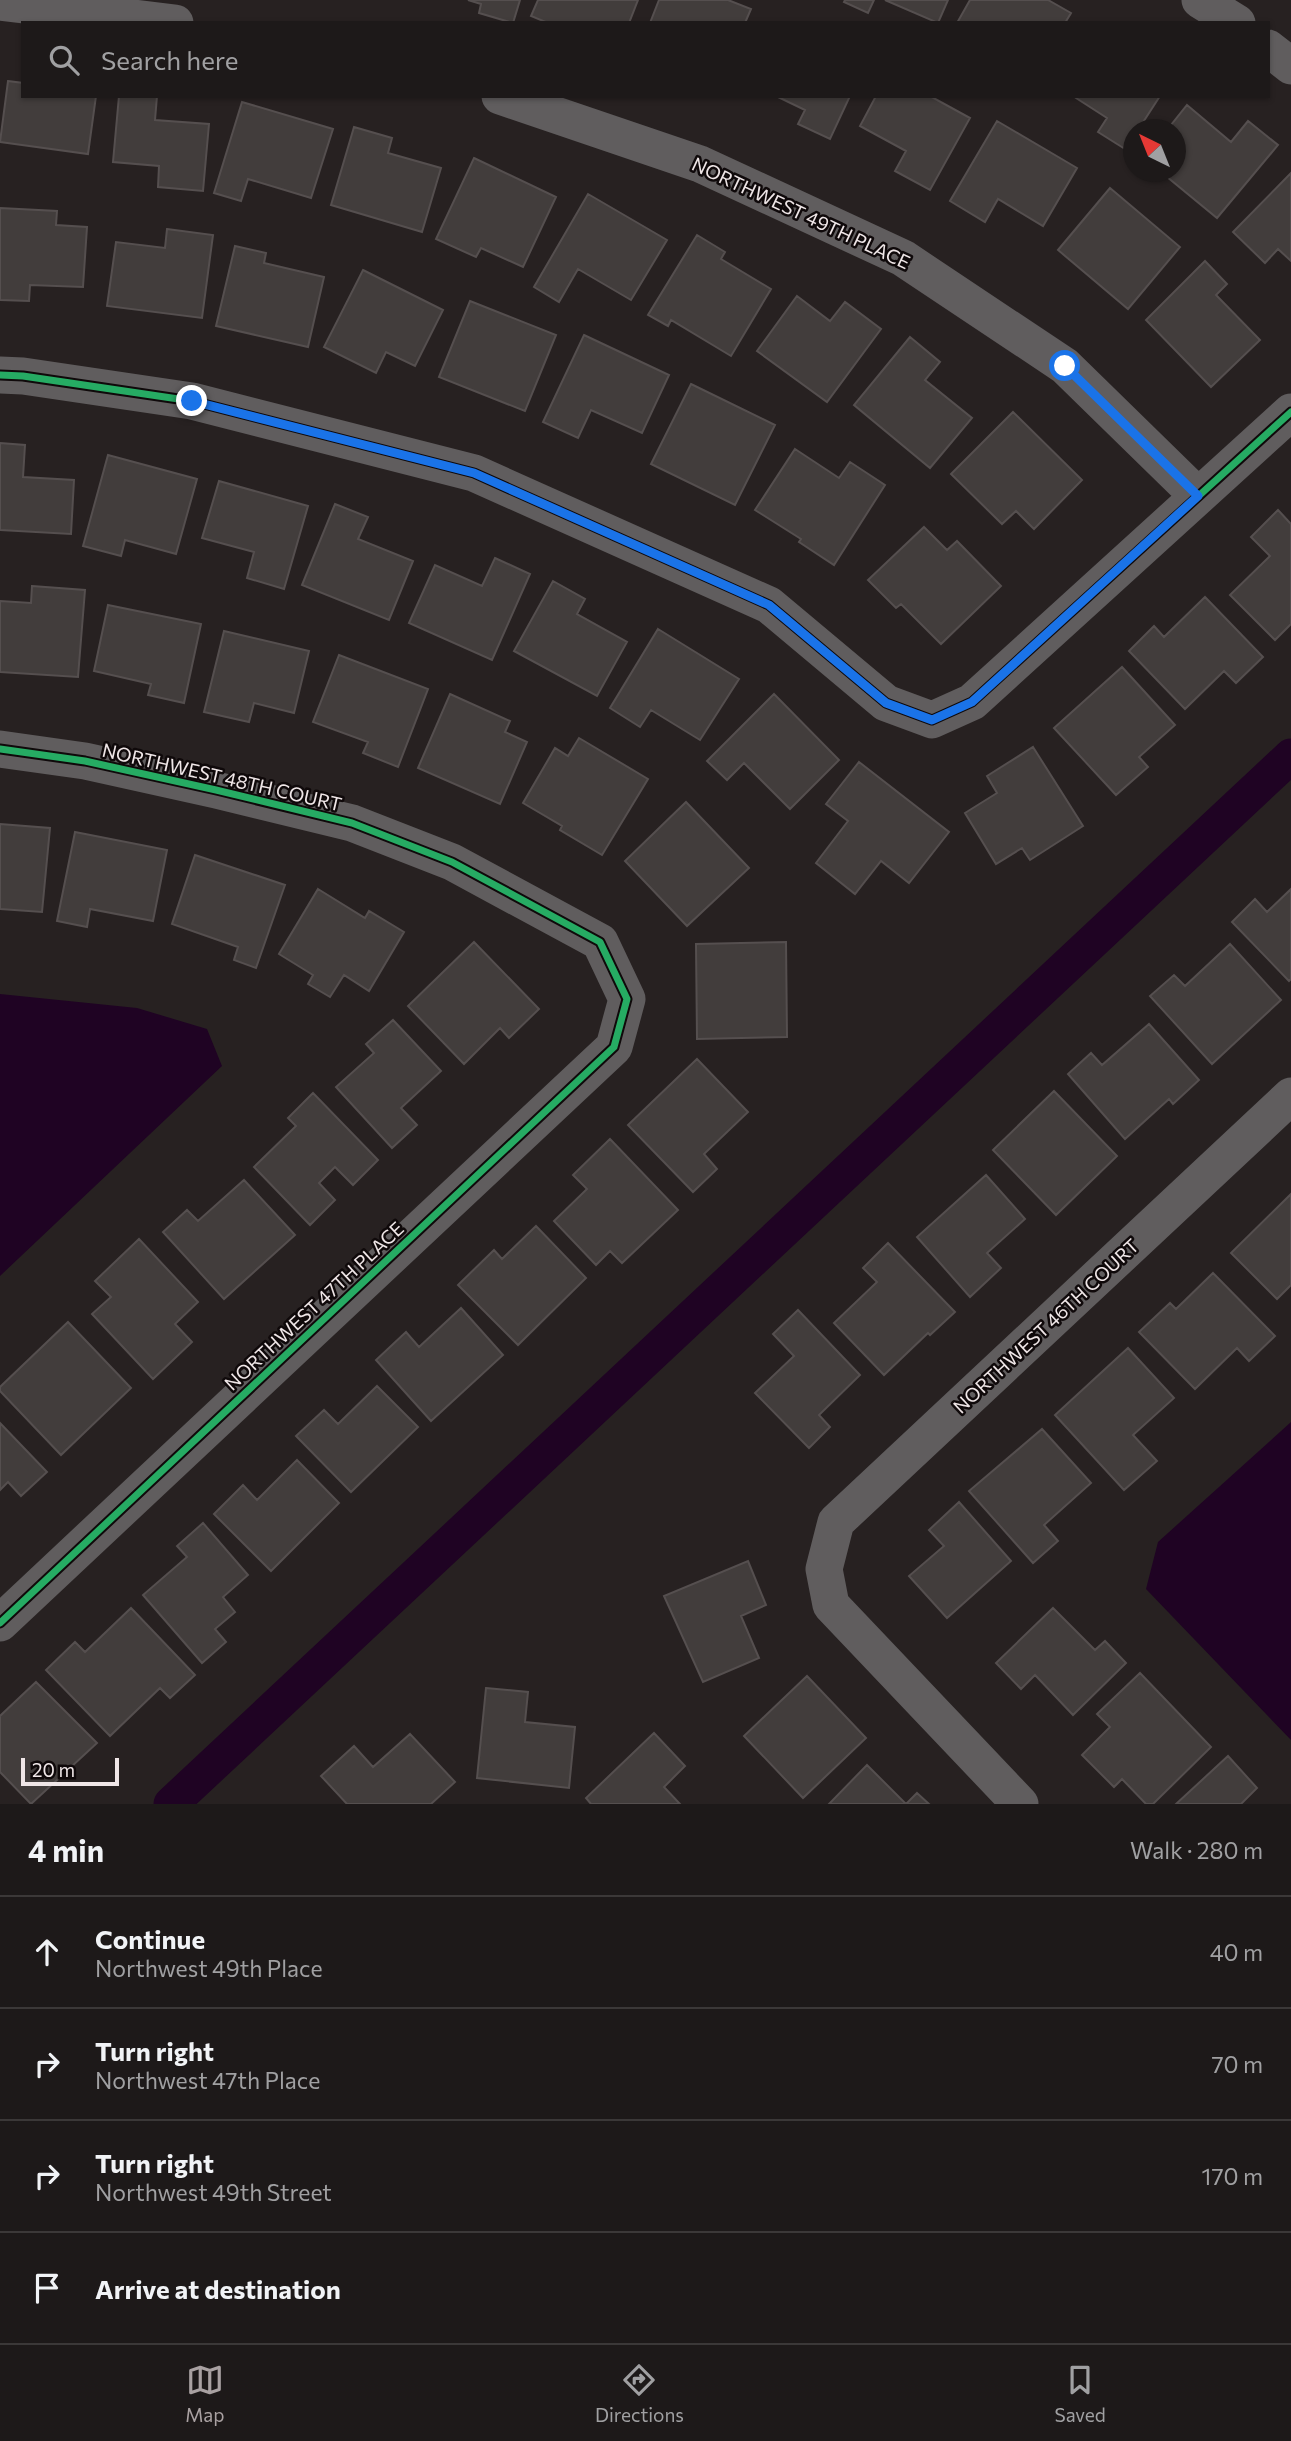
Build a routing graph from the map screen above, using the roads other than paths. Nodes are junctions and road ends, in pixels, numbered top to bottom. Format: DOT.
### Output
graph roads {
  1 [pos="1200,0"];
  2 [pos="0,2"];
  3 [pos="158,21"];
  4 [pos="1234,21"];
  5 [pos="1270,50"];
  6 [pos="1291,66"];
  7 [pos="506,98"];
  8 [pos="0,375"];
  9 [pos="1291,412"];
  10 [pos="1198,496"];
  11 [pos="0,749"];
  12 [pos="627,999"];
  13 [pos="1291,1097"];
  14 [pos="0,1623"];
  15 [pos="1020,1804"];
  1 -- 4 [label="street"];
  2 -- 3 [label="street"];
  5 -- 6 [label="street"];
  7 -- 10 [label="street, NORTHWEST 49TH PLACE"];
  8 -- 10 [label="street"];
  9 -- 10 [label="street"];
  11 -- 12 [label="street, NORTHWEST 48TH COURT"];
  12 -- 14 [label="street, NORTHWEST 47TH PLACE"];
  13 -- 15 [label="street, NORTHWEST 46TH COURT"];
}
